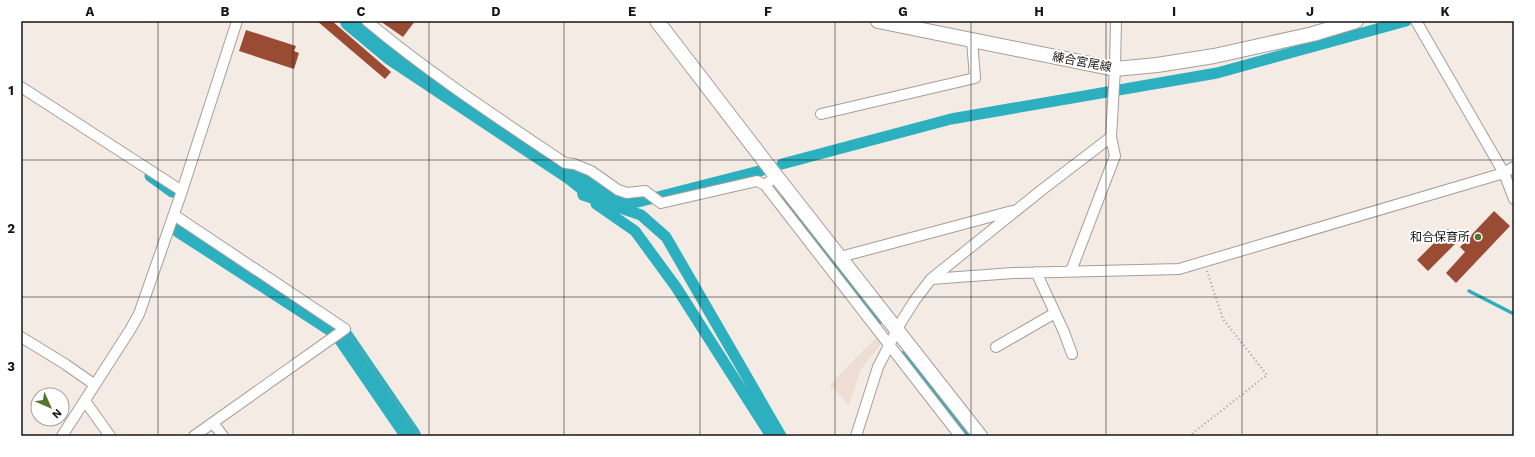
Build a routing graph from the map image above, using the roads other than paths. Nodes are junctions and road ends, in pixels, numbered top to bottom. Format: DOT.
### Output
graph roads {
  1 [pos="237,21"];
  2 [pos="367,21"];
  3 [pos="657,21"];
  4 [pos="878,21"];
  5 [pos="1116,21"];
  6 [pos="1356,21"];
  7 [pos="1416,21"];
  8 [pos="972,40"];
  9 [pos="1115,69"];
  10 [pos="21,87"];
  11 [pos="821,114"];
  12 [pos="1111,137"];
  13 [pos="1514,167"];
  14 [pos="1504,173"];
  15 [pos="776,176"];
  16 [pos="765,185"];
  17 [pos="182,191"];
  18 [pos="1514,199"];
  19 [pos="1016,210"];
  20 [pos="174,214"];
  21 [pos="840,257"];
  22 [pos="1036,272"];
  23 [pos="1071,272"];
  24 [pos="931,279"];
  25 [pos="1055,313"];
  26 [pos="897,330"];
  27 [pos="21,337"];
  28 [pos="889,345"];
  29 [pos="996,347"];
  30 [pos="1072,354"];
  31 [pos="95,385"];
  32 [pos="85,401"];
  33 [pos="213,423"];
  34 [pos="62,436"];
  35 [pos="110,436"];
  36 [pos="194,436"];
  37 [pos="223,436"];
  38 [pos="856,436"];
  39 [pos="960,436"];
  40 [pos="980,436"];
  1 -- 17 [label="street"];
  2 -- 16 [label="street"];
  3 -- 15 [label="street"];
  4 -- 8 [label="street, 練合宮尾線"];
  5 -- 9 [label="street"];
  6 -- 9 [label="street, 練合宮尾線"];
  7 -- 14 [label="street"];
  8 -- 9 [label="street, 練合宮尾線"];
  8 -- 11 [label="street"];
  9 -- 12 [label="street"];
  10 -- 17 [label="street"];
  12 -- 19 [label="street"];
  12 -- 23 [label="street"];
  13 -- 14 [label="street"];
  14 -- 18 [label="street"];
  14 -- 23 [label="street"];
  15 -- 16 [label="street"];
  15 -- 21 [label="street"];
  16 -- 28 [label="street"];
  17 -- 20 [label="street"];
  19 -- 21 [label="street"];
  19 -- 24 [label="street"];
  20 -- 31 [label="street"];
  20 -- 33 [label="street"];
  21 -- 26 [label="street"];
  22 -- 23 [label="street"];
  22 -- 24 [label="street"];
  22 -- 25 [label="street"];
  24 -- 26 [label="street"];
  25 -- 29 [label="street"];
  25 -- 30 [label="street"];
  26 -- 28 [label="street"];
  26 -- 40 [label="street"];
  27 -- 31 [label="street"];
  28 -- 38 [label="street"];
  28 -- 39 [label="street"];
  31 -- 32 [label="street"];
  32 -- 34 [label="street"];
  32 -- 35 [label="street"];
  33 -- 36 [label="street"];
  33 -- 37 [label="street"];
}
